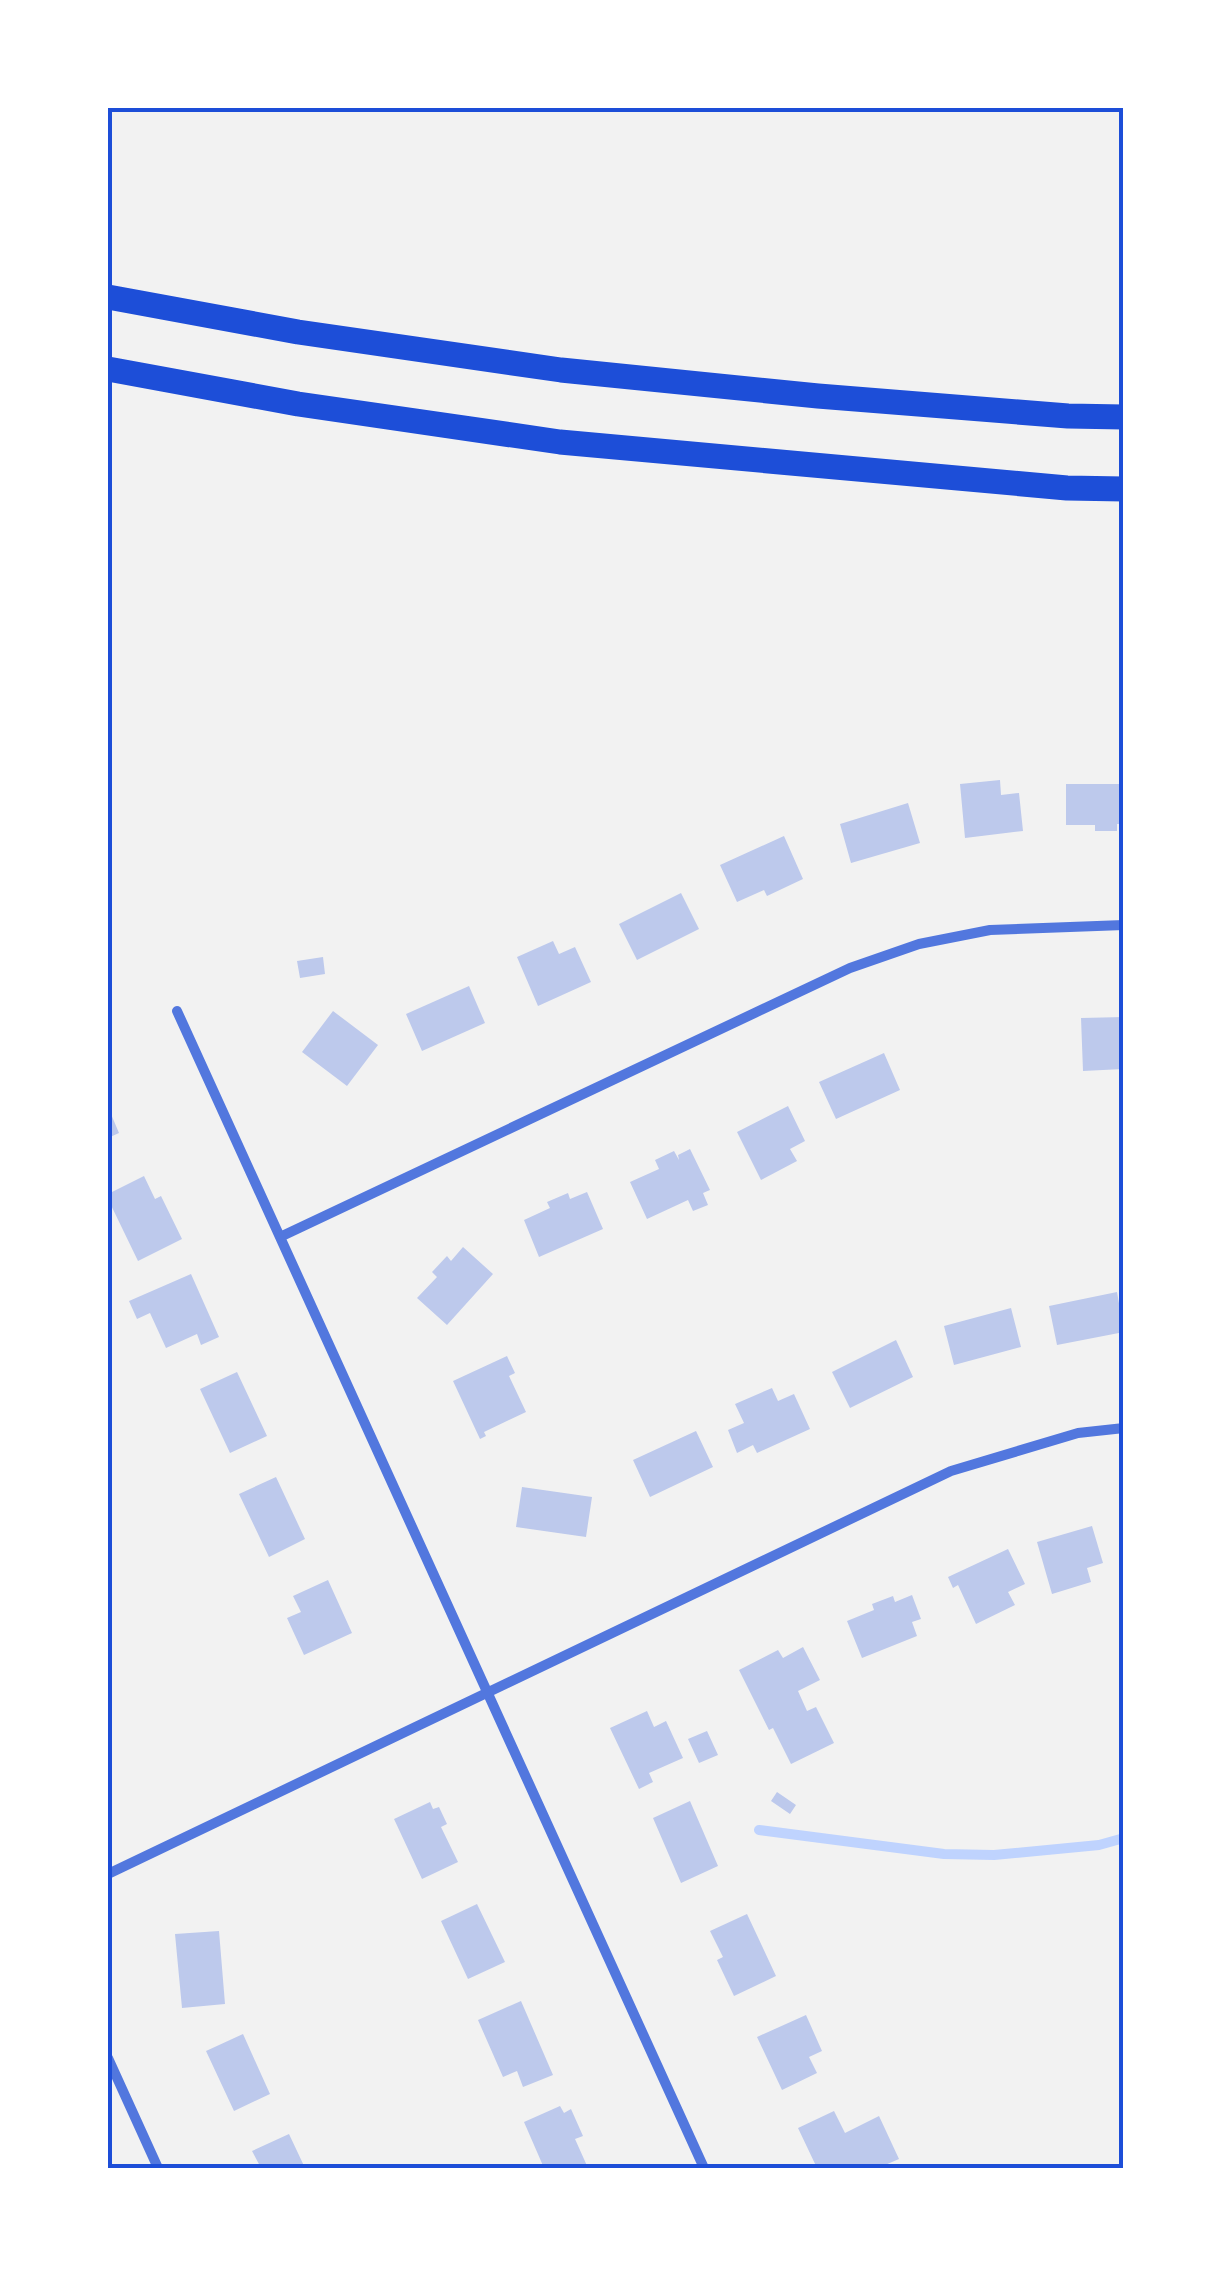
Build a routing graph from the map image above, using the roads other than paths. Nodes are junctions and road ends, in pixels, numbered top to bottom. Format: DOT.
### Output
graph roads {
  1 [pos="108,297"];
  2 [pos="108,370"];
  3 [pos="1124,417"];
  4 [pos="1124,489"];
  5 [pos="1124,925"];
  6 [pos="177,1011"];
  7 [pos="280,1237"];
  8 [pos="1124,1428"];
  9 [pos="488,1693"];
  10 [pos="108,1874"];
  11 [pos="108,2058"];
  12 [pos="158,2168"];
  13 [pos="704,2168"];
  1 -- 3 [label="main road"];
  2 -- 4 [label="main road"];
  5 -- 7 [label="street"];
  6 -- 7 [label="street"];
  7 -- 9 [label="street"];
  8 -- 9 [label="street"];
  9 -- 10 [label="street"];
  9 -- 13 [label="street"];
  11 -- 12 [label="street"];
}
